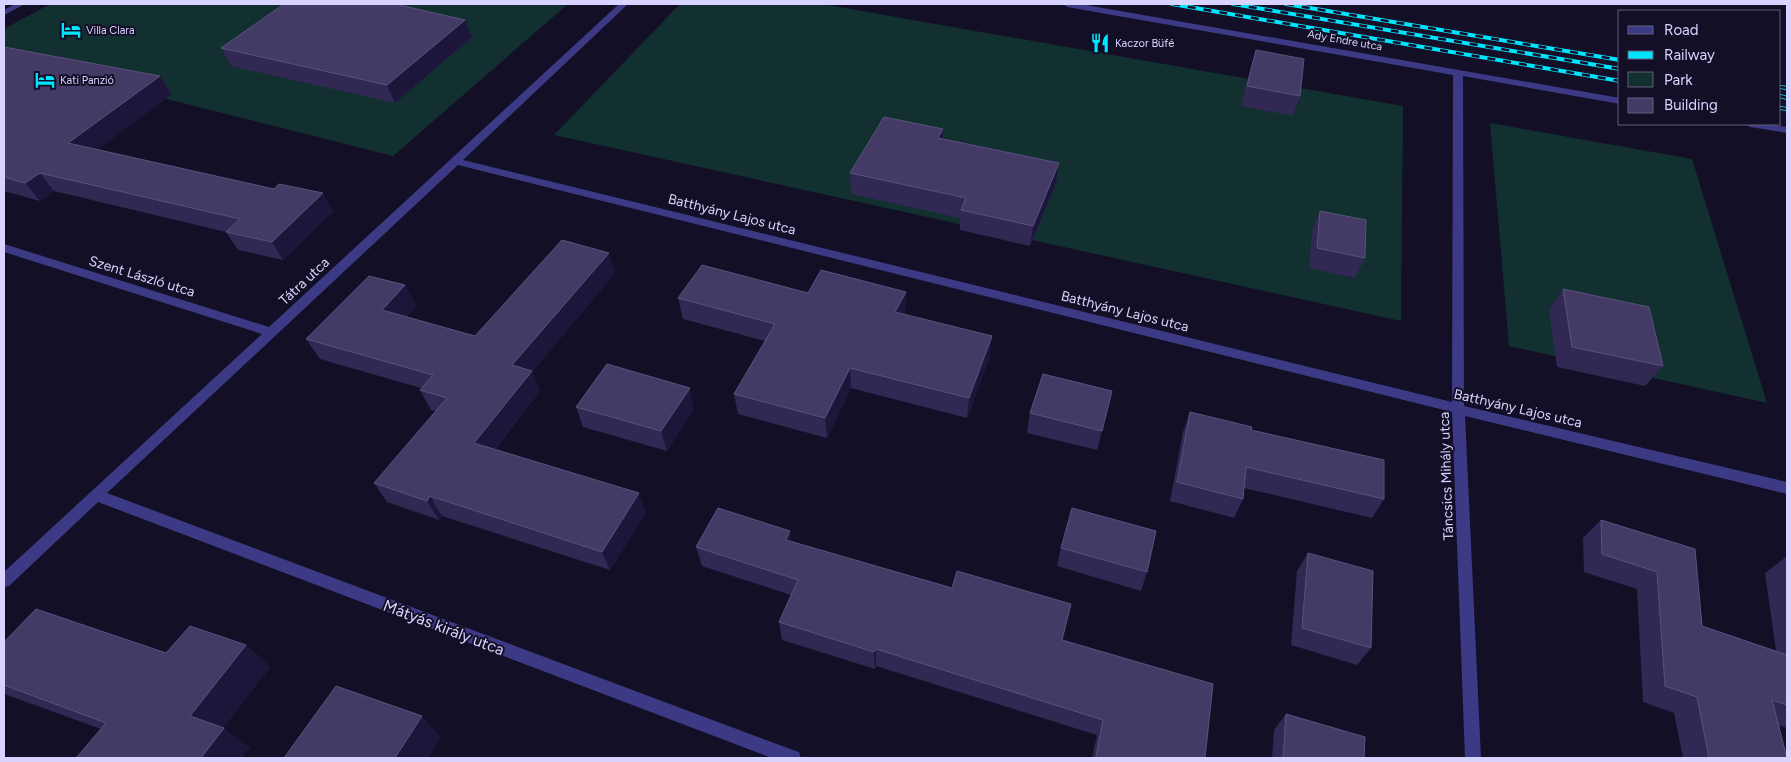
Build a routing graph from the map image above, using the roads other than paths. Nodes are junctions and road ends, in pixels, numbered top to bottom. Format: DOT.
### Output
graph roads {
  1 [pos="21,4"];
  2 [pos="624,4"];
  3 [pos="1067,4"];
  4 [pos="4,13"];
  5 [pos="1458,73"];
  6 [pos="1618,101"];
  7 [pos="1756,125"];
  8 [pos="1787,130"];
  9 [pos="456,161"];
  10 [pos="4,248"];
  11 [pos="271,332"];
  12 [pos="1458,409"];
  13 [pos="1787,488"];
  14 [pos="96,495"];
  15 [pos="4,581"];
  16 [pos="793,758"];
  17 [pos="1473,758"];
  1 -- 4 [label="street"];
  2 -- 9 [label="street, Tátra utca"];
  3 -- 5 [label="street, Ady Endre utca"];
  5 -- 6 [label="street, Ady Endre utca"];
  5 -- 12 [label="street, Táncsics Mihály utca"];
  7 -- 8 [label="street"];
  9 -- 11 [label="street, Tátra utca"];
  9 -- 12 [label="street, Batthyány Lajos utca"];
  10 -- 11 [label="street, Szent László utca"];
  11 -- 14 [label="street, Tátra utca"];
  12 -- 13 [label="street, Batthyány Lajos utca"];
  12 -- 17 [label="street, Táncsics Mihály utca"];
  14 -- 15 [label="street, Tátra utca"];
  14 -- 16 [label="street, Mátyás király utca"];
}
